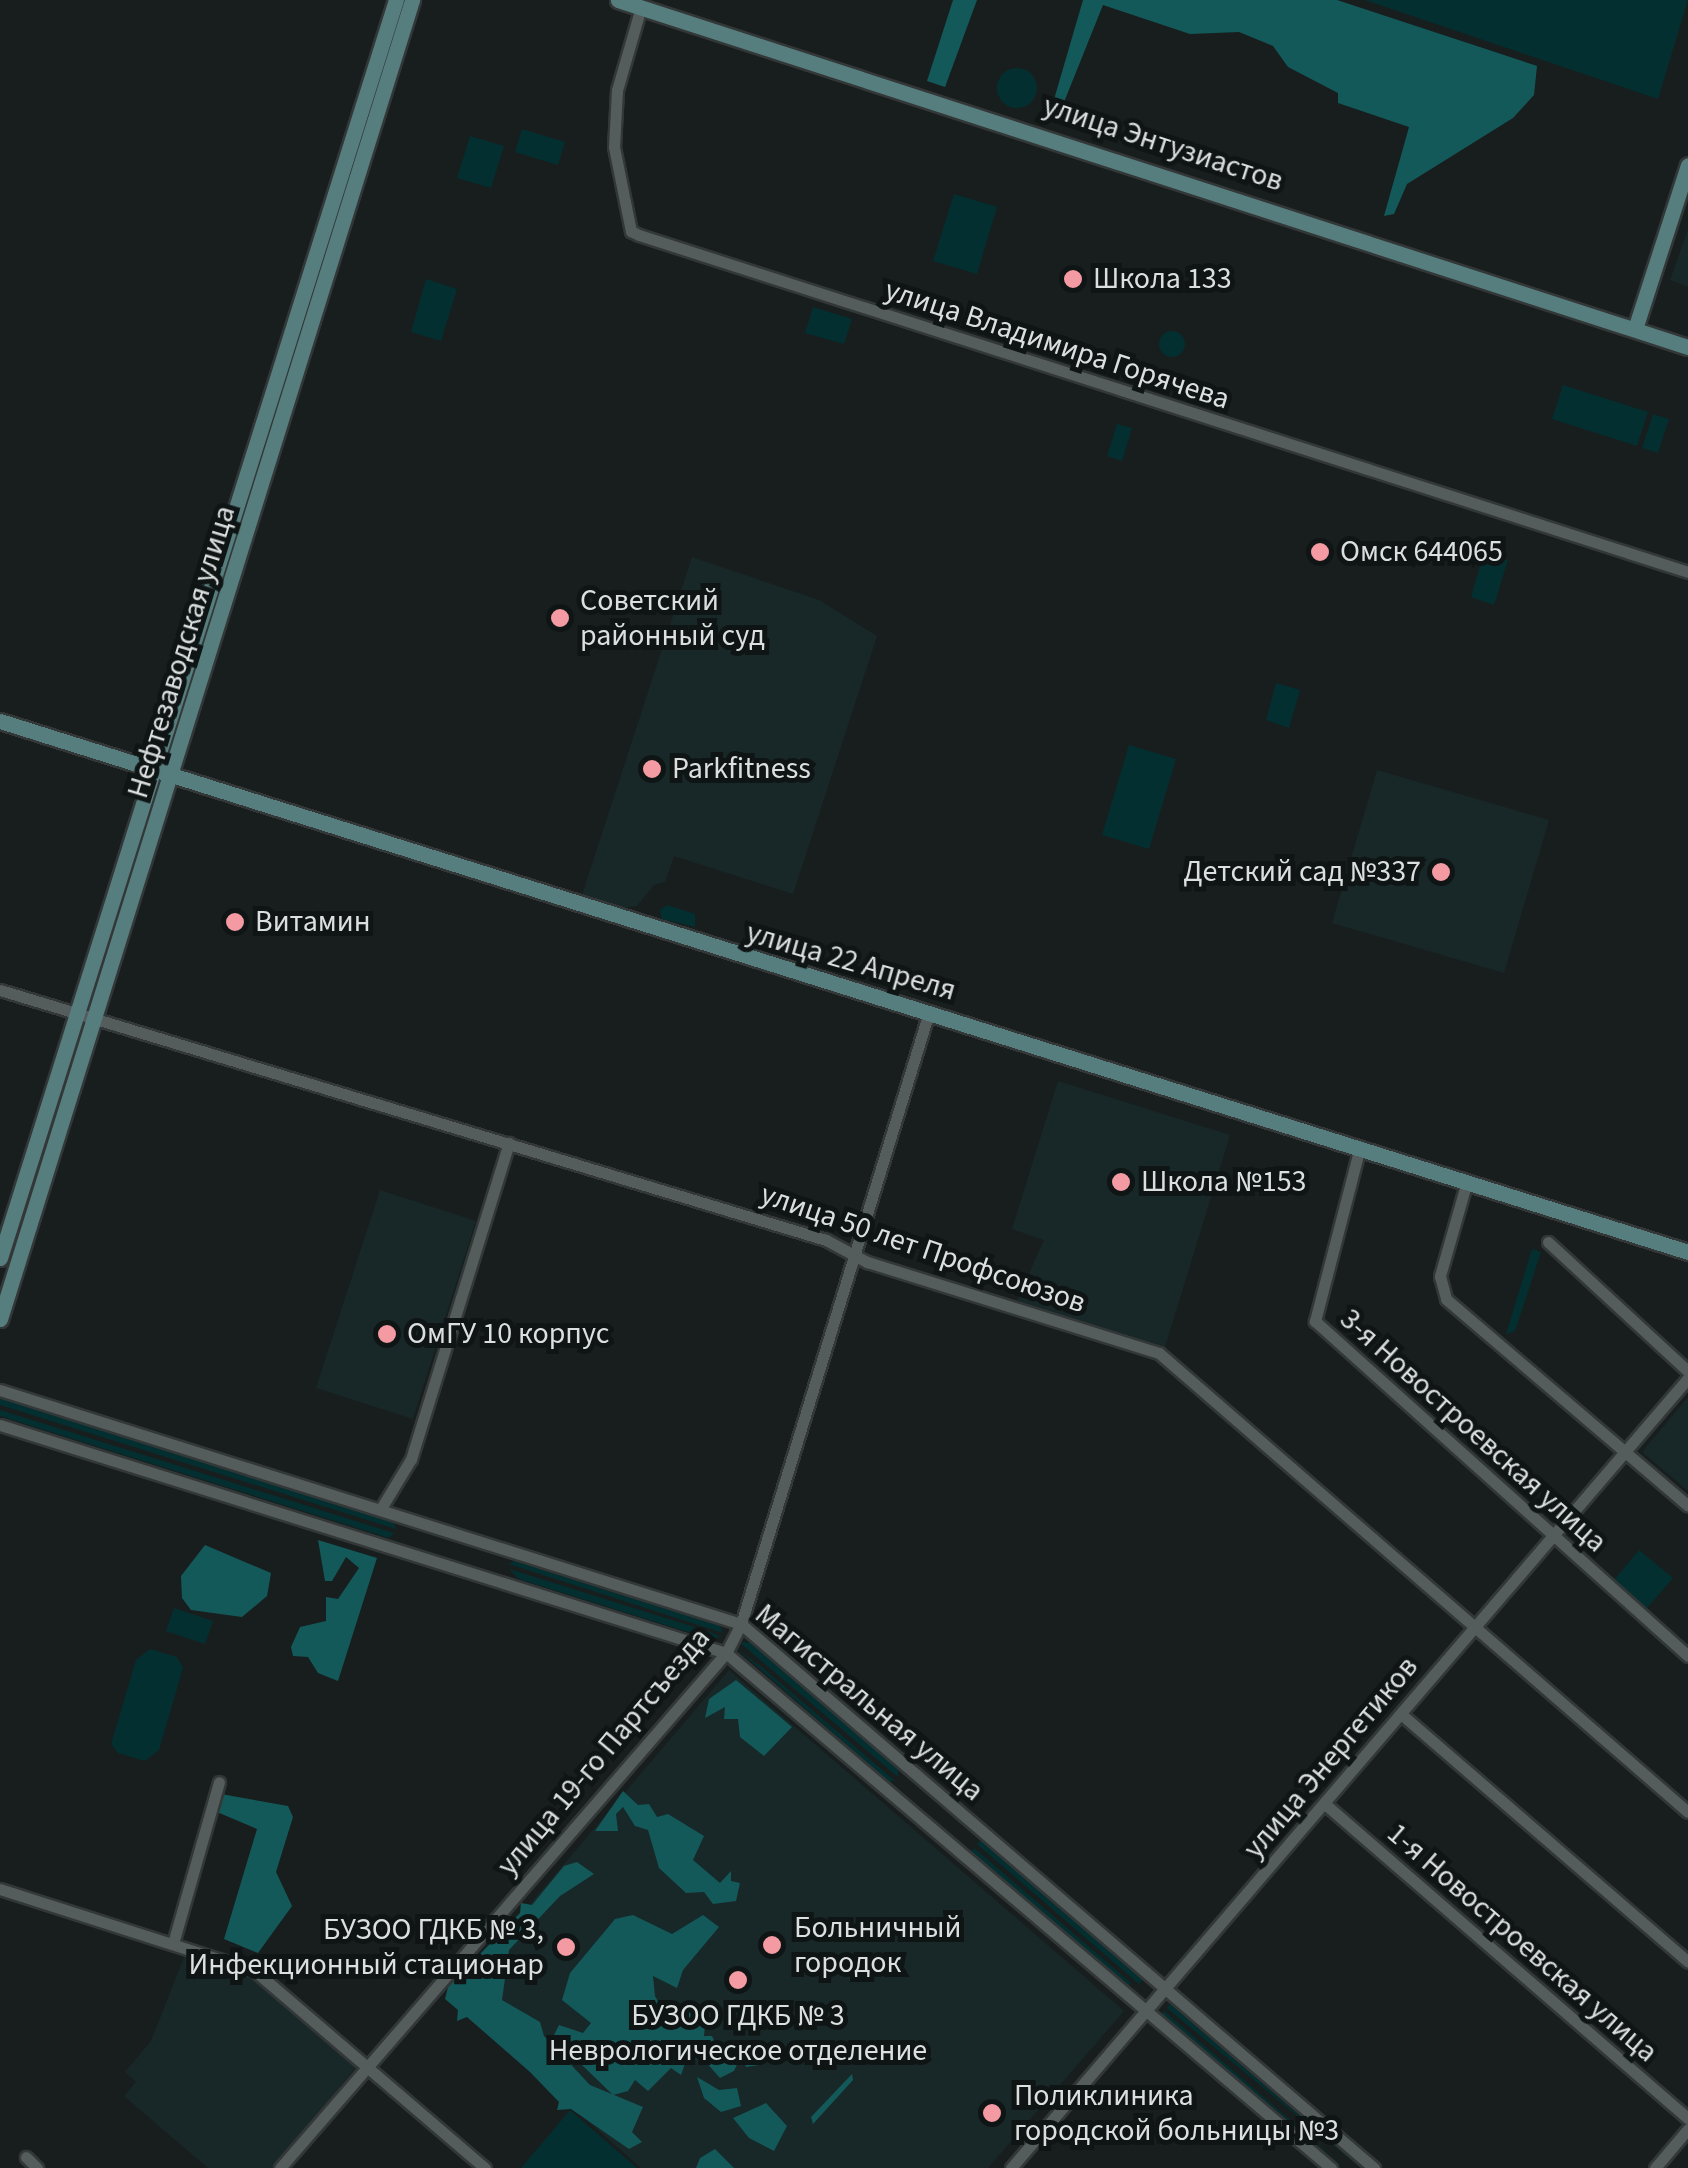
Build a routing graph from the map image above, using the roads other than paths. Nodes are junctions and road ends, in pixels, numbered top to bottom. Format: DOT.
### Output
graph roads {
  1 [pos="396,0"];
  2 [pos="412,0"];
  3 [pos="618,0"];
  4 [pos="641,7"];
  5 [pos="1688,165"];
  6 [pos="1634,329"];
  7 [pos="1688,346"];
  8 [pos="1688,572"];
  9 [pos="0,721"];
  10 [pos="160,753"];
  11 [pos="179,756"];
  12 [pos="132,762"];
  13 [pos="155,770"];
  14 [pos="173,776"];
  15 [pos="194,782"];
  16 [pos="148,792"];
  17 [pos="166,798"];
  18 [pos="0,990"];
  19 [pos="929,1012"];
  20 [pos="76,1013"];
  21 [pos="94,1018"];
  22 [pos="509,1143"];
  23 [pos="1360,1148"];
  24 [pos="1467,1181"];
  25 [pos="1548,1242"];
  26 [pos="853,1252"];
  27 [pos="1688,1252"];
  28 [pos="0,1258"];
  29 [pos="0,1319"];
  30 [pos="1688,1375"];
  31 [pos="0,1390"];
  32 [pos="0,1424"];
  33 [pos="1625,1453"];
  34 [pos="1688,1506"];
  35 [pos="380,1510"];
  36 [pos="1552,1534"];
  37 [pos="1477,1623"];
  38 [pos="741,1624"];
  39 [pos="726,1653"];
  40 [pos="1688,1656"];
  41 [pos="1401,1714"];
  42 [pos="219,1782"];
  43 [pos="1325,1804"];
  44 [pos="1688,1812"];
  45 [pos="0,1888"];
  46 [pos="174,1940"];
  47 [pos="1688,1962"];
  48 [pos="1164,1988"];
  49 [pos="1146,2009"];
  50 [pos="367,2067"];
  51 [pos="1688,2118"];
  52 [pos="1688,2129"];
  53 [pos="26,2157"];
  54 [pos="38,2168"];
  55 [pos="280,2168"];
  56 [pos="485,2168"];
  57 [pos="1012,2168"];
  58 [pos="1331,2168"];
  59 [pos="1374,2168"];
  60 [pos="1655,2168"];
  1 -- 10 [label="main road, Нефтезаводская улица"];
  2 -- 11 [label="main road, Нефтезаводская улица"];
  3 -- 4 [label="main road, улица Энтузиастов"];
  4 -- 6 [label="main road, улица Энтузиастов"];
  4 -- 8 [label="street, улица Владимира Горячева"];
  5 -- 6 [label="main road"];
  6 -- 7 [label="main road, улица Энтузиастов"];
  9 -- 12 [label="main road, улица 22 Апреля"];
  10 -- 12 [label="main road"];
  10 -- 13 [label="main road, Нефтезаводская улица"];
  11 -- 14 [label="main road, Нефтезаводская улица"];
  11 -- 15 [label="main road"];
  12 -- 13 [label="main road, улица 22 Апреля"];
  12 -- 16 [label="main road"];
  13 -- 14 [label="main road, улица 22 Апреля"];
  13 -- 16 [label="main road, Нефтезаводская улица"];
  14 -- 15 [label="main road, улица 22 Апреля"];
  14 -- 17 [label="main road, Нефтезаводская улица"];
  15 -- 17 [label="main road"];
  15 -- 19 [label="main road, улица 22 Апреля"];
  16 -- 20 [label="main road, Нефтезаводская улица"];
  17 -- 21 [label="main road, Нефтезаводская улица"];
  18 -- 20 [label="street, улица 50 лет Профсоюзов"];
  19 -- 23 [label="main road, улица 22 Апреля"];
  19 -- 26 [label="street, улица 19-го Партсъезда"];
  20 -- 21 [label="street, улица 50 лет Профсоюзов"];
  20 -- 28 [label="main road, Нефтезаводская улица"];
  21 -- 22 [label="street, улица 50 лет Профсоюзов"];
  21 -- 29 [label="main road, Нефтезаводская улица"];
  22 -- 26 [label="street, улица 50 лет Профсоюзов"];
  22 -- 35 [label="street"];
  23 -- 24 [label="main road, улица 22 Апреля"];
  23 -- 36 [label="street, 3-я Новостроевская улица"];
  24 -- 27 [label="main road, улица 22 Апреля"];
  24 -- 33 [label="street"];
  25 -- 30 [label="street"];
  26 -- 37 [label="street, улица 50 лет Профсоюзов"];
  26 -- 38 [label="street, улица 19-го Партсъезда"];
  30 -- 33 [label="street, улица Энергетиков"];
  31 -- 35 [label="street, Магистральная улица"];
  32 -- 39 [label="street, Магистральная улица"];
  33 -- 34 [label="street"];
  33 -- 36 [label="street, улица Энергетиков"];
  35 -- 38 [label="street, Магистральная улица"];
  36 -- 37 [label="street, улица Энергетиков"];
  36 -- 40 [label="street, 3-я Новостроевская улица"];
  37 -- 41 [label="street, улица Энергетиков"];
  37 -- 44 [label="street, улица 50 лет Профсоюзов"];
  38 -- 39 [label="street, улица 19-го Партсъезда"];
  38 -- 48 [label="street, Магистральная улица"];
  39 -- 49 [label="street, Магистральная улица"];
  39 -- 50 [label="street, улица 19-го Партсъезда"];
  41 -- 43 [label="street, улица Энергетиков"];
  41 -- 47 [label="street"];
  42 -- 46 [label="street"];
  43 -- 48 [label="street, улица Энергетиков"];
  43 -- 51 [label="street, 1-я Новостроевская улица"];
  45 -- 46 [label="street"];
  46 -- 50 [label="street"];
  48 -- 49 [label="street, улица Энергетиков"];
  48 -- 59 [label="street, Магистральная улица"];
  49 -- 57 [label="street, улица Энергетиков"];
  49 -- 58 [label="street, Магистральная улица"];
  50 -- 55 [label="street, улица 19-го Партсъезда"];
  50 -- 56 [label="street"];
  52 -- 60 [label="street"];
  53 -- 54 [label="street"];
}
